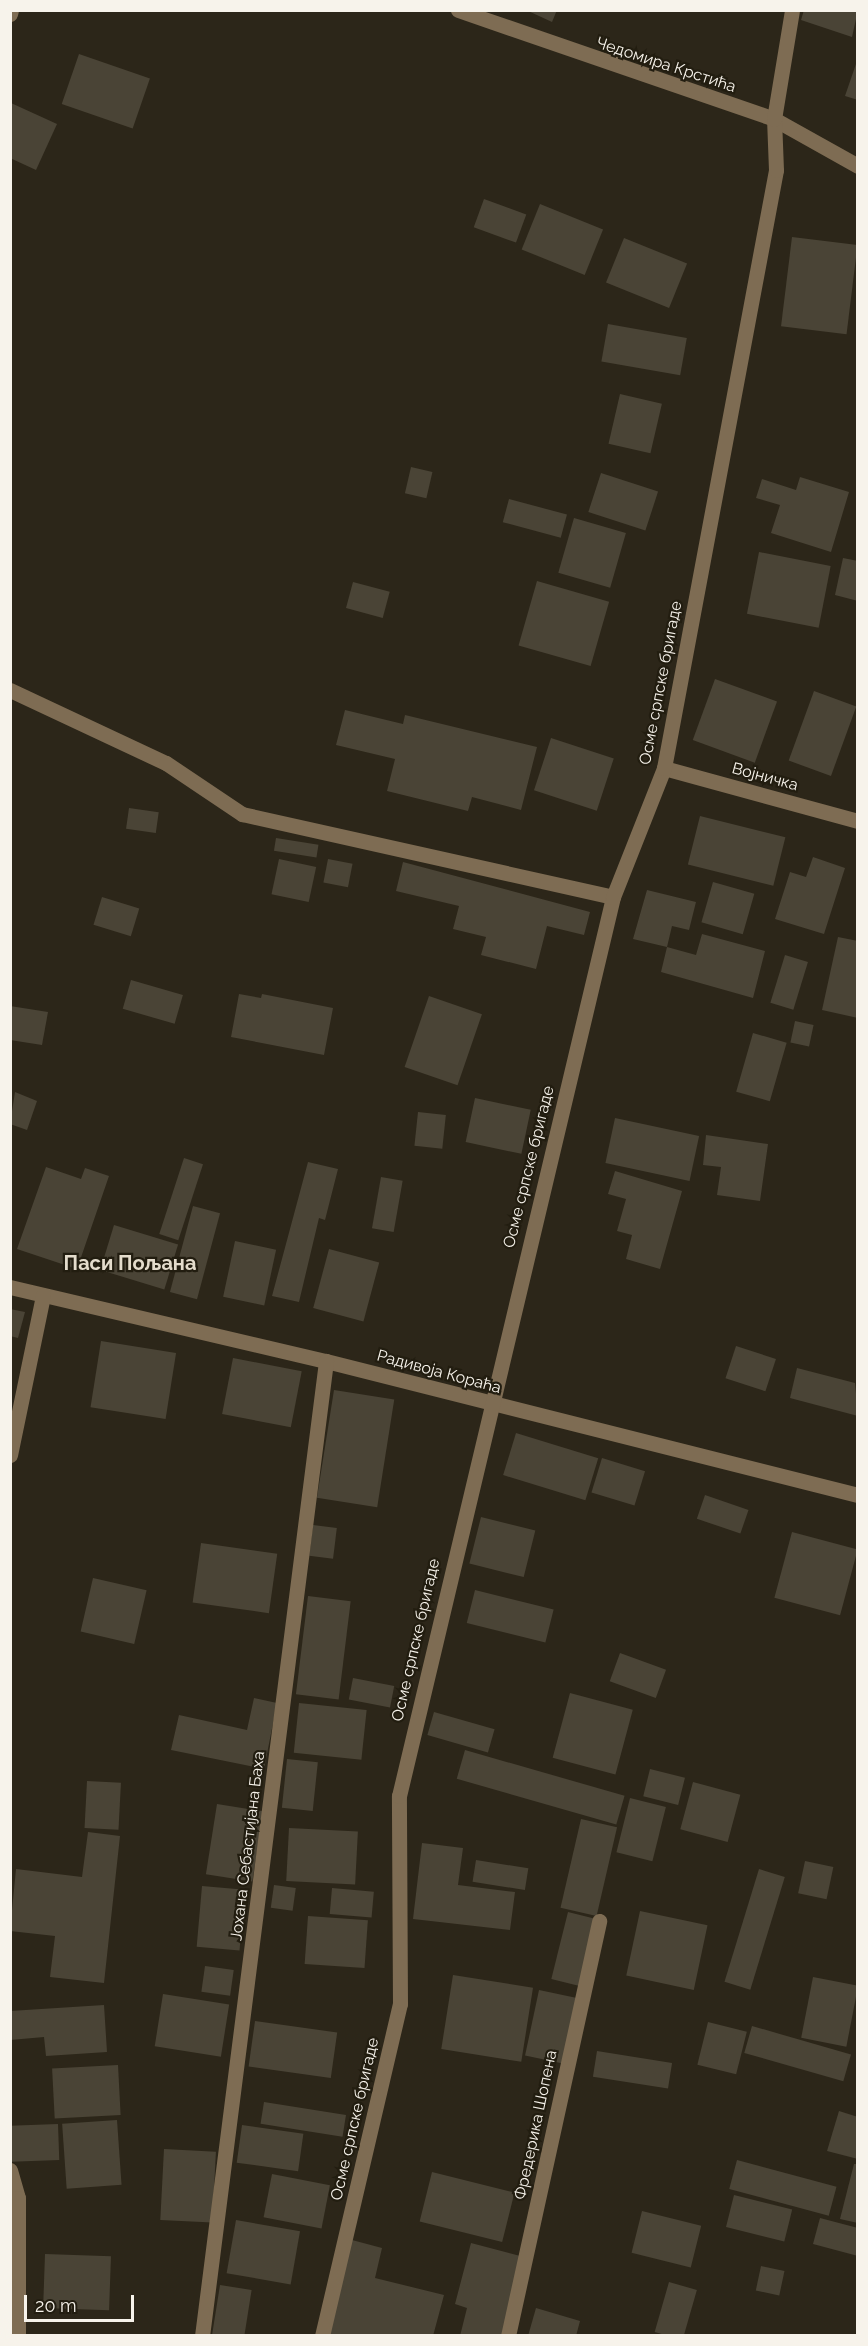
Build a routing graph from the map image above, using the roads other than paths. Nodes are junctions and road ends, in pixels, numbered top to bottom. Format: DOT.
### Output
graph roads {
  1 [pos="458,10"];
  2 [pos="792,10"];
  3 [pos="774,119"];
  4 [pos="858,166"];
  5 [pos="10,690"];
  6 [pos="664,768"];
  7 [pos="858,821"];
  8 [pos="613,897"];
  9 [pos="10,1287"];
  10 [pos="43,1295"];
  11 [pos="326,1361"];
  12 [pos="489,1404"];
  13 [pos="10,1455"];
  14 [pos="858,1495"];
  15 [pos="598,1921"];
  16 [pos="10,2170"];
  17 [pos="18,2336"];
  18 [pos="202,2336"];
  19 [pos="322,2336"];
  20 [pos="508,2336"];
  1 -- 3 [label="street, Чедомира Крстића"];
  2 -- 3 [label="street, Осме српске бригаде"];
  3 -- 4 [label="street, Чедомира Крстића"];
  3 -- 6 [label="street, Осме српске бригаде"];
  5 -- 8 [label="street"];
  6 -- 7 [label="street, Војничка"];
  6 -- 8 [label="street, Осме српске бригаде"];
  8 -- 12 [label="street, Осме српске бригаде"];
  9 -- 10 [label="street, Радивоја Кораћа"];
  10 -- 11 [label="street, Радивоја Кораћа"];
  10 -- 13 [label="street"];
  11 -- 12 [label="street, Радивоја Кораћа"];
  11 -- 18 [label="street, Јохана Себастијана Баха"];
  12 -- 14 [label="street, Радивоја Кораћа"];
  12 -- 19 [label="street, Осме српске бригаде"];
  15 -- 20 [label="street, Фредерика Шопена"];
  16 -- 17 [label="street"];
}
